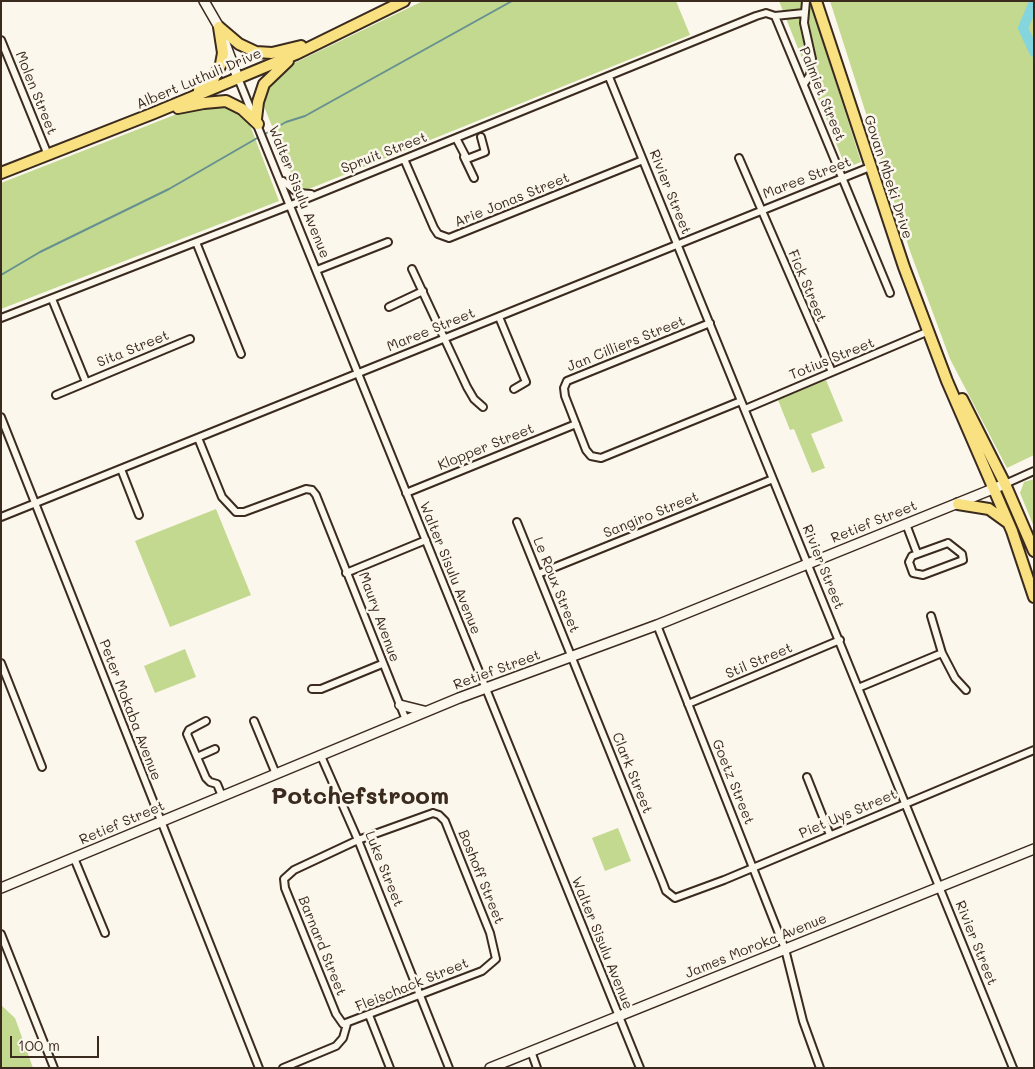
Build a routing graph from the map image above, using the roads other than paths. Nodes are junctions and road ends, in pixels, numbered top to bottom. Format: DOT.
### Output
graph roads {
  1 [pos="204,1"];
  2 [pos="404,1"];
  3 [pos="806,1"];
  4 [pos="816,1"];
  5 [pos="804,13"];
  6 [pos="775,16"];
  7 [pos="219,27"];
  8 [pos="325,39"];
  9 [pos="1,40"];
  10 [pos="296,54"];
  11 [pos="609,77"];
  12 [pos="238,78"];
  13 [pos="804,84"];
  14 [pos="186,100"];
  15 [pos="154,113"];
  16 [pos="258,125"];
  17 [pos="481,137"];
  18 [pos="456,138"];
  19 [pos="48,155"];
  20 [pos="464,157"];
  21 [pos="739,158"];
  22 [pos="404,159"];
  23 [pos="643,160"];
  24 [pos="870,167"];
  25 [pos="1,173"];
  26 [pos="280,178"];
  27 [pos="474,178"];
  28 [pos="843,178"];
  29 [pos="317,192"];
  30 [pos="291,205"];
  31 [pos="762,209"];
  32 [pos="196,242"];
  33 [pos="388,242"];
  34 [pos="678,244"];
  35 [pos="412,269"];
  36 [pos="317,270"];
  37 [pos="423,292"];
  38 [pos="890,293"];
  39 [pos="52,299"];
  40 [pos="389,307"];
  41 [pos="499,317"];
  42 [pos="1,318"];
  43 [pos="710,324"];
  44 [pos="929,332"];
  45 [pos="190,339"];
  46 [pos="444,339"];
  47 [pos="241,354"];
  48 [pos="940,359"];
  49 [pos="358,372"];
  50 [pos="832,372"];
  51 [pos="86,382"];
  52 [pos="514,389"];
  53 [pos="56,395"];
  54 [pos="742,401"];
  55 [pos="483,406"];
  56 [pos="745,409"];
  57 [pos="1,417"];
  58 [pos="576,424"];
  59 [pos="198,438"];
  60 [pos="121,469"];
  61 [pos="1034,471"];
  62 [pos="773,479"];
  63 [pos="1005,484"];
  64 [pos="994,489"];
  65 [pos="406,493"];
  66 [pos="36,504"];
  67 [pos="958,504"];
  68 [pos="139,515"];
  69 [pos="1,517"];
  70 [pos="517,522"];
  71 [pos="906,524"];
  72 [pos="1009,524"];
  73 [pos="426,540"];
  74 [pos="1034,551"];
  75 [pos="917,553"];
  76 [pos="808,563"];
  77 [pos="346,573"];
  78 [pos="538,574"];
  79 [pos="1034,597"];
  80 [pos="931,616"];
  81 [pos="657,625"];
  82 [pos="840,640"];
  83 [pos="942,654"];
  84 [pos="572,658"];
  85 [pos="1,663"];
  86 [pos="382,664"];
  87 [pos="858,688"];
  88 [pos="312,689"];
  89 [pos="485,689"];
  90 [pos="966,690"];
  91 [pos="688,704"];
  92 [pos="400,705"];
  93 [pos="427,711"];
  94 [pos="406,720"];
  95 [pos="206,721"];
  96 [pos="254,721"];
  97 [pos="215,749"];
  98 [pos="1034,750"];
  99 [pos="321,756"];
  100 [pos="197,757"];
  101 [pos="42,767"];
  102 [pos="276,774"];
  103 [pos="807,777"];
  104 [pos="222,796"];
  105 [pos="906,804"];
  106 [pos="161,822"];
  107 [pos="830,835"];
  108 [pos="358,840"];
  109 [pos="1034,849"];
  110 [pos="74,858"];
  111 [pos="754,867"];
  112 [pos="1,888"];
  113 [pos="940,888"];
  114 [pos="671,896"];
  115 [pos="105,933"];
  116 [pos="1,934"];
  117 [pos="785,949"];
  118 [pos="497,956"];
  119 [pos="421,993"];
  120 [pos="336,1014"];
  121 [pos="369,1015"];
  122 [pos="618,1016"];
  123 [pos="347,1024"];
  124 [pos="531,1051"];
  125 [pos="54,1068"];
  126 [pos="259,1068"];
  127 [pos="283,1068"];
  128 [pos="390,1068"];
  129 [pos="449,1068"];
  130 [pos="490,1068"];
  131 [pos="537,1068"];
  132 [pos="640,1068"];
  133 [pos="820,1068"];
  134 [pos="1013,1068"];
  1 -- 7 [label="street"];
  2 -- 8 [label="main road, Albert Luthuli Drive"];
  3 -- 5 [label="street"];
  4 -- 24 [label="main road, Govan Mbeki Drive"];
  5 -- 6 [label="street, Spruit Street"];
  5 -- 13 [label="street"];
  6 -- 11 [label="street, Spruit Street"];
  6 -- 13 [label="street, Palmiet Street"];
  7 -- 8 [label="main road"];
  7 -- 12 [label="street"];
  7 -- 14 [label="main road"];
  8 -- 10 [label="main road, Albert Luthuli Drive"];
  9 -- 19 [label="street, Molen Street"];
  10 -- 12 [label="main road, Albert Luthuli Drive"];
  10 -- 16 [label="main road"];
  11 -- 18 [label="street, Spruit Street"];
  11 -- 23 [label="street, Rivier Street"];
  12 -- 14 [label="main road, Albert Luthuli Drive"];
  12 -- 16 [label="street, Walter Sisulu Avenue"];
  13 -- 28 [label="street, Palmiet Street"];
  14 -- 15 [label="main road, Albert Luthuli Drive"];
  15 -- 16 [label="main road"];
  15 -- 19 [label="main road, Albert Luthuli Drive"];
  16 -- 26 [label="street, Walter Sisulu Avenue"];
  17 -- 20 [label="street"];
  18 -- 20 [label="street"];
  18 -- 22 [label="street, Spruit Street"];
  19 -- 25 [label="main road, Albert Luthuli Drive"];
  20 -- 27 [label="street"];
  21 -- 31 [label="street, Fick Street"];
  22 -- 23 [label="street, Arie Jonas Street"];
  22 -- 29 [label="street, Spruit Street"];
  23 -- 34 [label="street, Rivier Street"];
  24 -- 28 [label="street, Maree Street"];
  24 -- 44 [label="main road, Govan Mbeki Drive"];
  26 -- 29 [label="street"];
  26 -- 30 [label="street, Walter Sisulu Avenue"];
  28 -- 31 [label="street, Maree Street"];
  28 -- 38 [label="street, Palmiet Street"];
  29 -- 30 [label="street, Spruit Street"];
  30 -- 32 [label="street, Spruit Street"];
  30 -- 36 [label="street, Walter Sisulu Avenue"];
  31 -- 34 [label="street, Maree Street"];
  31 -- 50 [label="street, Fick Street"];
  32 -- 39 [label="street, Spruit Street"];
  32 -- 47 [label="street"];
  33 -- 36 [label="street"];
  34 -- 41 [label="street, Maree Street"];
  34 -- 43 [label="street, Rivier Street"];
  35 -- 37 [label="street"];
  36 -- 49 [label="street, Walter Sisulu Avenue"];
  37 -- 40 [label="street"];
  37 -- 46 [label="street"];
  39 -- 42 [label="street, Spruit Street"];
  39 -- 51 [label="street, Sita Street"];
  41 -- 46 [label="street, Maree Street"];
  41 -- 52 [label="street"];
  43 -- 54 [label="street, Rivier Street"];
  43 -- 58 [label="street, Jan Cilliers Street"];
  44 -- 48 [label="main road, Govan Mbeki Drive"];
  44 -- 50 [label="street, Totius Street"];
  45 -- 51 [label="street, Sita Street"];
  46 -- 49 [label="street, Maree Street"];
  46 -- 55 [label="street"];
  48 -- 63 [label="main road, Govan Mbeki Drive"];
  48 -- 64 [label="main road, Govan Mbeki Drive"];
  49 -- 59 [label="street, Maree Street"];
  49 -- 65 [label="street, Walter Sisulu Avenue"];
  50 -- 56 [label="street, Totius Street"];
  51 -- 53 [label="street, Sita Street"];
  54 -- 56 [label="street, Rivier Street"];
  54 -- 58 [label="street"];
  56 -- 62 [label="street, Rivier Street"];
  57 -- 66 [label="street, Peter Mokaba Avenue"];
  58 -- 65 [label="street, Klopper Street"];
  59 -- 60 [label="street, Maree Street"];
  59 -- 77 [label="street"];
  60 -- 66 [label="street, Maree Street"];
  60 -- 68 [label="street"];
  61 -- 63 [label="street"];
  62 -- 76 [label="street, Rivier Street"];
  62 -- 78 [label="street, Sangiro Street"];
  63 -- 64 [label="street, Retief Street"];
  63 -- 74 [label="main road, Govan Mbeki Drive"];
  64 -- 67 [label="street, Retief Street"];
  64 -- 72 [label="main road, Govan Mbeki Drive"];
  65 -- 73 [label="street, Walter Sisulu Avenue"];
  66 -- 69 [label="street, Maree Street"];
  66 -- 106 [label="street, Peter Mokaba Avenue"];
  67 -- 71 [label="street, Retief Street"];
  67 -- 72 [label="main road"];
  70 -- 78 [label="street, Le Roux Street"];
  71 -- 75 [label="street"];
  71 -- 76 [label="street, Retief Street"];
  72 -- 79 [label="main road, Govan Mbeki Drive"];
  73 -- 77 [label="street, Maury Avenue"];
  73 -- 89 [label="street, Walter Sisulu Avenue"];
  75 -- 75 [label="street"];
  76 -- 81 [label="street, Retief Street"];
  76 -- 82 [label="street, Rivier Street"];
  77 -- 86 [label="street, Maury Avenue"];
  78 -- 84 [label="street, Le Roux Street"];
  80 -- 83 [label="street"];
  81 -- 84 [label="street, Retief Street"];
  81 -- 91 [label="street, Goetz Street"];
  82 -- 87 [label="street, Rivier Street"];
  82 -- 91 [label="street, Stil Street"];
  83 -- 87 [label="street"];
  83 -- 90 [label="street"];
  84 -- 89 [label="street, Retief Street"];
  84 -- 114 [label="street, Clark Street"];
  85 -- 101 [label="street"];
  86 -- 88 [label="street"];
  86 -- 92 [label="street, Maury Avenue"];
  87 -- 105 [label="street, Rivier Street"];
  89 -- 93 [label="street, Retief Street"];
  89 -- 122 [label="street, Walter Sisulu Avenue"];
  91 -- 111 [label="street, Goetz Street"];
  92 -- 93 [label="street"];
  92 -- 94 [label="street, Maury Avenue"];
  93 -- 94 [label="street, Retief Street"];
  94 -- 99 [label="street, Retief Street"];
  95 -- 100 [label="street"];
  96 -- 102 [label="street"];
  97 -- 100 [label="street"];
  98 -- 105 [label="street, Piet Uys Street"];
  99 -- 102 [label="street, Retief Street"];
  99 -- 108 [label="street, Luke Street"];
  100 -- 104 [label="street"];
  102 -- 104 [label="street, Retief Street"];
  103 -- 107 [label="street"];
  104 -- 106 [label="street, Retief Street"];
  105 -- 107 [label="street, Piet Uys Street"];
  105 -- 113 [label="street, Rivier Street"];
  106 -- 110 [label="street, Retief Street"];
  106 -- 126 [label="street, Peter Mokaba Avenue"];
  107 -- 111 [label="street, Piet Uys Street"];
  108 -- 118 [label="street, Boshoff Street"];
  108 -- 119 [label="street, Luke Street"];
  108 -- 120 [label="street, Barnard Street"];
  109 -- 113 [label="street, James Moroka Avenue"];
  110 -- 112 [label="street, Retief Street"];
  110 -- 115 [label="street"];
  111 -- 114 [label="street, Piet Uys Street"];
  111 -- 117 [label="street, Goetz Street"];
  113 -- 117 [label="street, James Moroka Avenue"];
  113 -- 134 [label="street, Rivier Street"];
  116 -- 125 [label="street"];
  117 -- 122 [label="street, James Moroka Avenue"];
  117 -- 133 [label="street, Goetz Street"];
  118 -- 119 [label="street, Fleischack Street"];
  119 -- 121 [label="street, Fleischack Street"];
  119 -- 129 [label="street, Luke Street"];
  120 -- 123 [label="street, Fleischack Street"];
  121 -- 123 [label="street, Fleischack Street"];
  121 -- 128 [label="street"];
  122 -- 124 [label="street, James Moroka Avenue"];
  122 -- 132 [label="street, Walter Sisulu Avenue"];
  123 -- 127 [label="street"];
  124 -- 130 [label="street, James Moroka Avenue"];
  124 -- 131 [label="street"];
}
